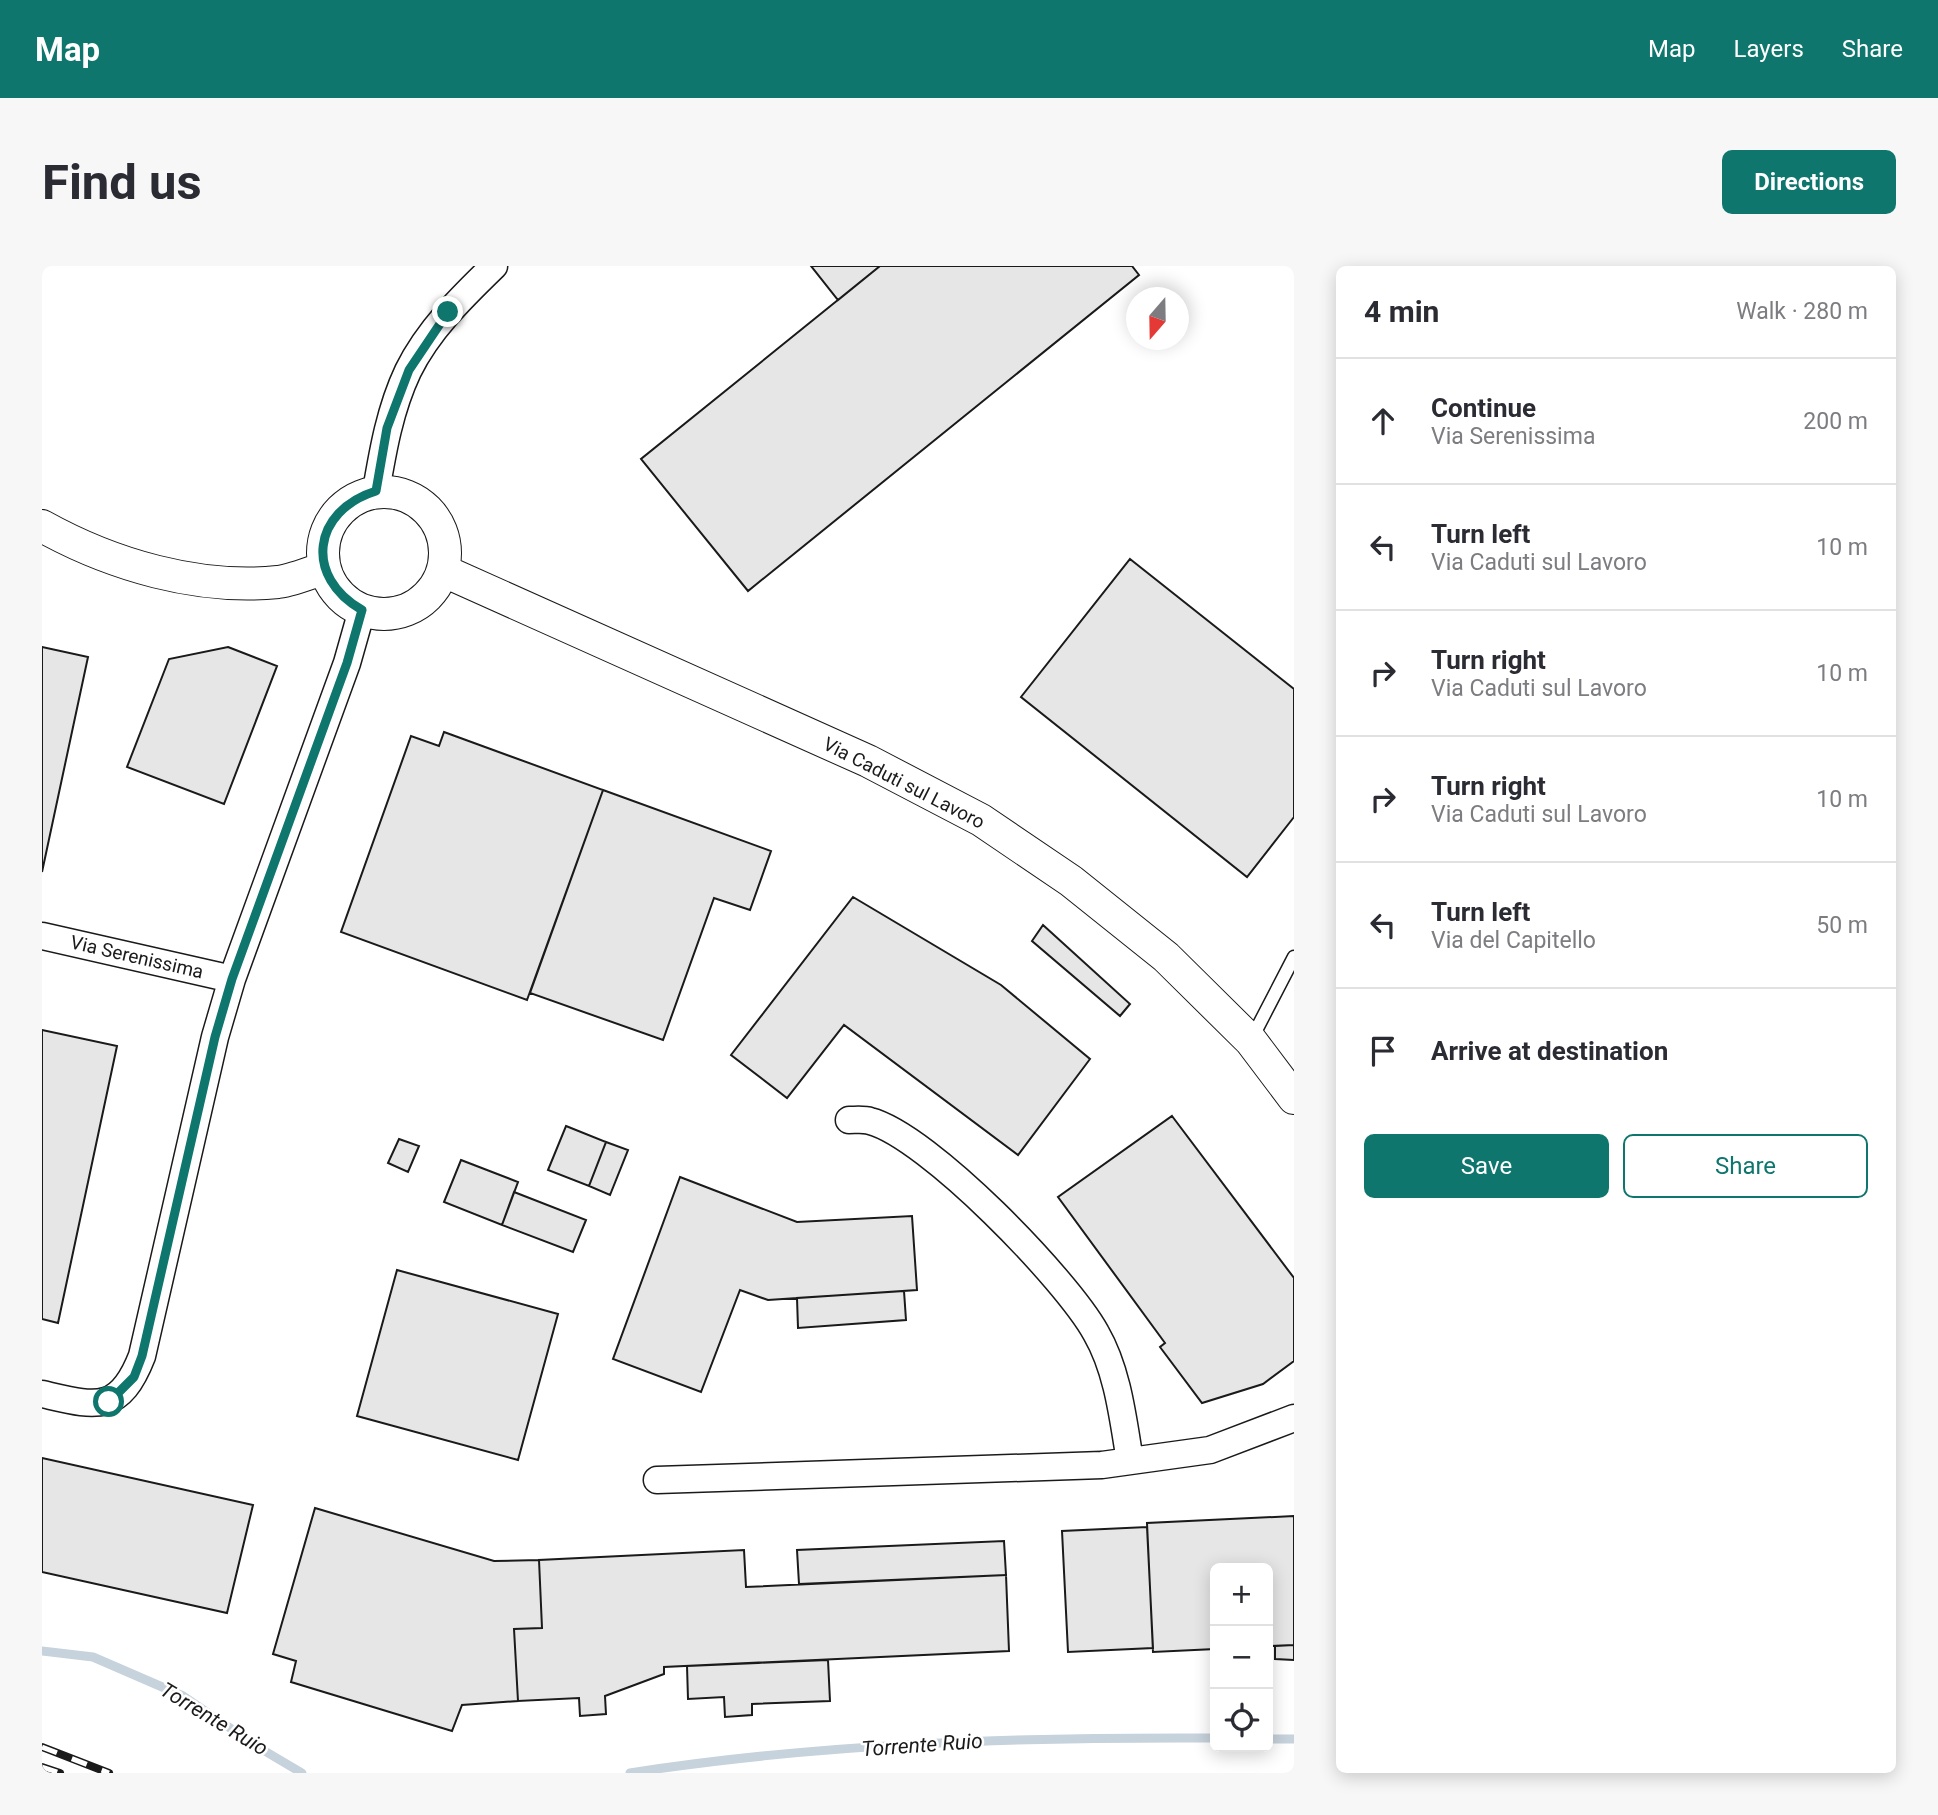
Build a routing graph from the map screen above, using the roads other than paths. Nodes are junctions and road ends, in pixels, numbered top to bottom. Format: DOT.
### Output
graph roads {
  1 [pos="494,266"];
  2 [pos="376,491"];
  3 [pos="42,526"];
  4 [pos="324,569"];
  5 [pos="444,571"];
  6 [pos="362,610"];
  7 [pos="42,936"];
  8 [pos="1294,957"];
  9 [pos="232,979"];
  10 [pos="1251,1041"];
  11 [pos="1294,1098"];
  12 [pos="849,1120"];
  13 [pos="42,1394"];
  14 [pos="1294,1418"];
  15 [pos="1130,1461"];
  16 [pos="657,1480"];
  1 -- 2 [label="street"];
  2 -- 4 [label="street"];
  2 -- 5 [label="street"];
  3 -- 4 [label="street"];
  4 -- 6 [label="street"];
  5 -- 6 [label="street"];
  5 -- 10 [label="street, Via Caduti sul Lavoro"];
  6 -- 9 [label="street, Via Serenissima"];
  7 -- 9 [label="street, Via Serenissima"];
  8 -- 10 [label="lane"];
  9 -- 13 [label="street, Via Serenissima"];
  10 -- 11 [label="street, Via Caduti sul Lavoro"];
  12 -- 15 [label="street"];
  14 -- 15 [label="street"];
  15 -- 16 [label="street"];
}
